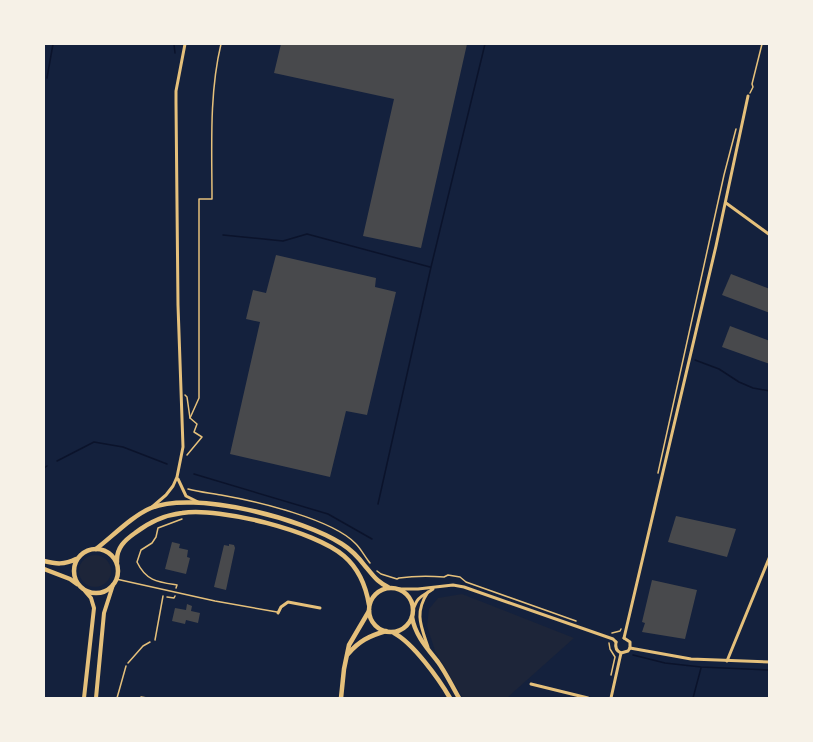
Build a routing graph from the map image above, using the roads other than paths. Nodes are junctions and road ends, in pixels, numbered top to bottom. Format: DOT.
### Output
graph roads {
  1 [pos="185,44"];
  2 [pos="748,96"];
  3 [pos="726,203"];
  4 [pos="770,236"];
  5 [pos="178,473"];
  6 [pos="200,503"];
  7 [pos="152,507"];
  8 [pos="96,549"];
  9 [pos="770,556"];
  10 [pos="76,560"];
  11 [pos="44,561"];
  12 [pos="117,562"];
  13 [pos="44,569"];
  14 [pos="116,579"];
  15 [pos="77,584"];
  16 [pos="113,585"];
  17 [pos="388,587"];
  18 [pos="435,588"];
  19 [pos="398,589"];
  20 [pos="85,591"];
  21 [pos="428,592"];
  22 [pos="163,596"];
  23 [pos="369,604"];
  24 [pos="320,608"];
  25 [pos="413,610"];
  26 [pos="369,611"];
  27 [pos="278,613"];
  28 [pos="412,617"];
  29 [pos="386,631"];
  30 [pos="393,632"];
  31 [pos="624,638"];
  32 [pos="155,640"];
  33 [pos="616,642"];
  34 [pos="630,648"];
  35 [pos="429,651"];
  36 [pos="621,653"];
  37 [pos="347,655"];
  38 [pos="727,661"];
  39 [pos="770,663"];
  40 [pos="126,666"];
  41 [pos="531,684"];
  42 [pos="141,697"];
  43 [pos="117,698"];
  44 [pos="84,699"];
  45 [pos="96,699"];
  46 [pos="147,699"];
  47 [pos="340,699"];
  48 [pos="450,699"];
  49 [pos="459,699"];
  50 [pos="588,699"];
  51 [pos="611,699"];
  1 -- 5 [label="street"];
  2 -- 3 [label="street"];
  3 -- 4 [label="street"];
  3 -- 31 [label="street"];
  5 -- 6 [label="street"];
  5 -- 7 [label="street"];
  6 -- 7 [label="main road"];
  6 -- 17 [label="main road"];
  7 -- 8 [label="main road"];
  8 -- 10 [label="main road"];
  8 -- 12 [label="main road"];
  9 -- 38 [label="street"];
  10 -- 11 [label="main road"];
  10 -- 15 [label="main road"];
  12 -- 14 [label="main road"];
  12 -- 23 [label="main road"];
  13 -- 15 [label="main road"];
  14 -- 16 [label="main road"];
  14 -- 27 [label="lane"];
  15 -- 20 [label="main road"];
  16 -- 20 [label="main road"];
  16 -- 45 [label="street"];
  17 -- 19 [label="main road"];
  17 -- 23 [label="main road"];
  18 -- 19 [label="street"];
  18 -- 21 [label="street"];
  18 -- 33 [label="street"];
  19 -- 25 [label="main road"];
  20 -- 44 [label="street"];
  21 -- 25 [label="street"];
  21 -- 35 [label="street"];
  22 -- 32 [label="lane"];
  23 -- 26 [label="main road"];
  24 -- 27 [label="street"];
  25 -- 28 [label="main road"];
  26 -- 29 [label="main road"];
  26 -- 37 [label="main road"];
  28 -- 30 [label="main road"];
  28 -- 35 [label="main road"];
  29 -- 30 [label="main road"];
  29 -- 37 [label="main road"];
  30 -- 48 [label="main road"];
  31 -- 33 [label="street"];
  31 -- 34 [label="street"];
  33 -- 36 [label="street"];
  34 -- 36 [label="street"];
  34 -- 38 [label="street"];
  35 -- 49 [label="main road"];
  36 -- 51 [label="street"];
  37 -- 47 [label="main road"];
  38 -- 39 [label="street"];
  40 -- 43 [label="lane"];
  41 -- 50 [label="street"];
  42 -- 46 [label="lane"];
}
